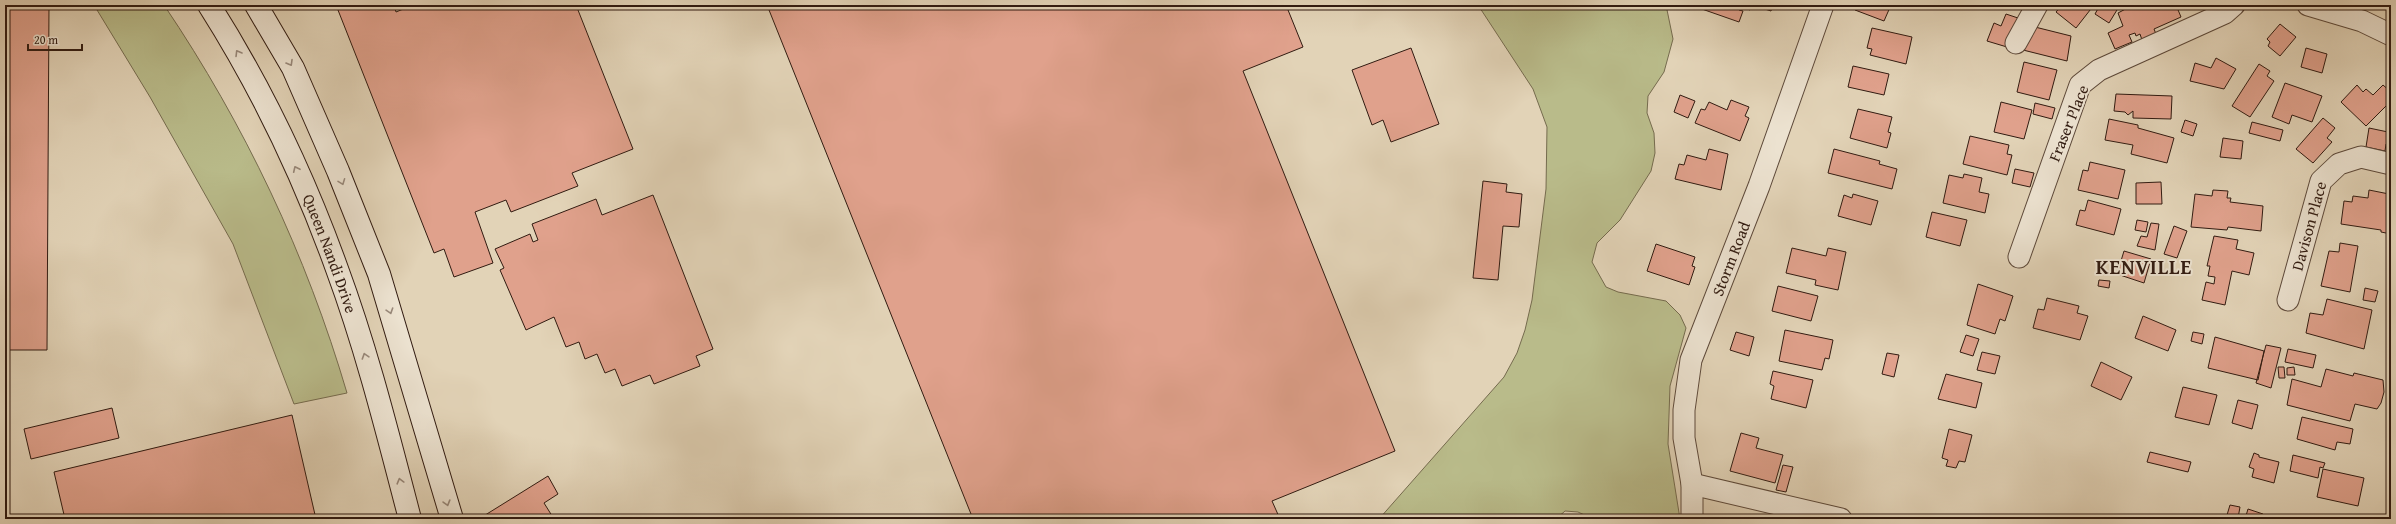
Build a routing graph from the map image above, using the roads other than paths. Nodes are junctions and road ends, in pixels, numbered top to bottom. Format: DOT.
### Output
graph roads {
  1 [pos="209,5"];
  2 [pos="256,5"];
  3 [pos="1823,5"];
  4 [pos="2036,5"];
  5 [pos="2234,5"];
  6 [pos="2308,5"];
  7 [pos="2391,35"];
  8 [pos="2016,43"];
  9 [pos="2391,164"];
  10 [pos="2019,257"];
  11 [pos="2288,300"];
  12 [pos="1692,484"];
  13 [pos="410,519"];
  14 [pos="452,519"];
  15 [pos="1692,519"];
  16 [pos="1841,519"];
  13 -- 1 [label="main road, Queen Nandi Drive, one-way"];
  2 -- 14 [label="main road, one-way"];
  3 -- 12 [label="street, Storm Road"];
  4 -- 8 [label="street"];
  5 -- 10 [label="street, Fraser Place"];
  6 -- 7 [label="street"];
  9 -- 11 [label="street, Davison Place"];
  12 -- 15 [label="street, Storm Road"];
  12 -- 16 [label="street"];
}
